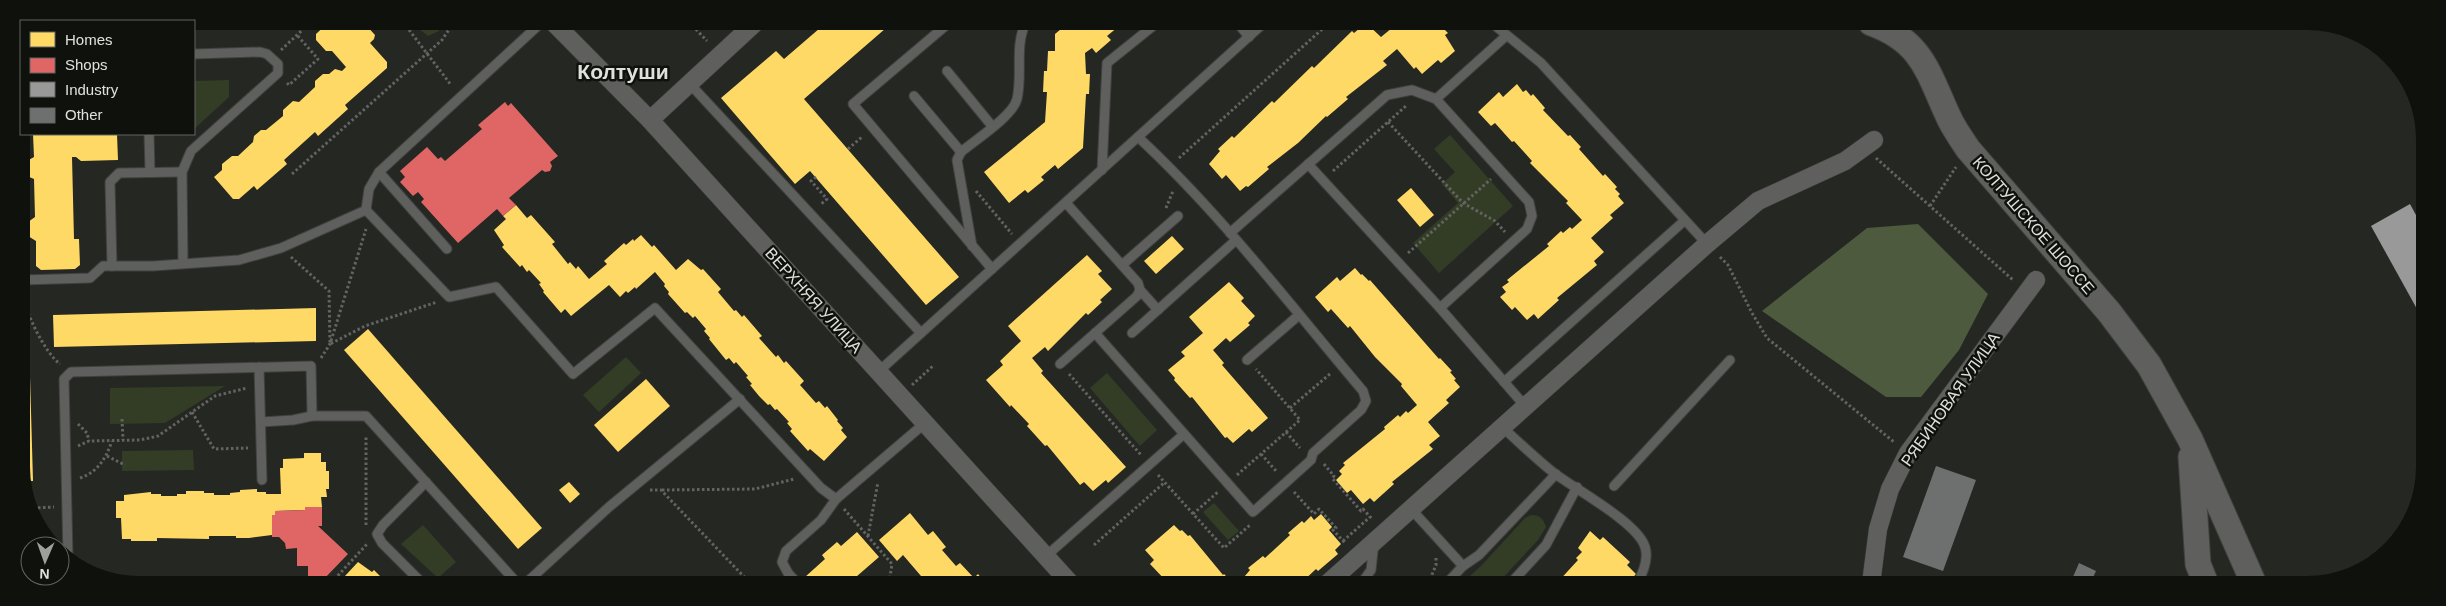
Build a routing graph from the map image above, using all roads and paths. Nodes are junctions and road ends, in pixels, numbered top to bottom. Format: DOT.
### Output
graph roads {
  1 [pos="302,30"];
  2 [pos="409,30"];
  3 [pos="449,30"];
  4 [pos="533,30"];
  5 [pos="561,30"];
  6 [pos="697,30"];
  7 [pos="747,30"];
  8 [pos="941,30"];
  9 [pos="1022,30"];
  10 [pos="1148,30"];
  11 [pos="1243,30"];
  12 [pos="1256,30"];
  13 [pos="1320,30"];
  14 [pos="1500,30"];
  15 [pos="1886,30"];
  16 [pos="297,35"];
  17 [pos="1506,36"];
  18 [pos="1249,37"];
  19 [pos="707,41"];
  20 [pos="427,53"];
  21 [pos="195,54"];
  22 [pos="272,59"];
  23 [pos="947,71"];
  24 [pos="278,73"];
  25 [pos="690,83"];
  26 [pos="451,85"];
  27 [pos="1420,93"];
  28 [pos="914,96"];
  29 [pos="1436,99"];
  30 [pos="650,120"];
  31 [pos="1388,122"];
  32 [pos="992,126"];
  33 [pos="873,127"];
  34 [pos="149,135"];
  35 [pos="1138,137"];
  36 [pos="1869,144"];
  37 [pos="848,149"];
  38 [pos="1968,149"];
  39 [pos="961,152"];
  40 [pos="1308,164"];
  41 [pos="1170,166"];
  42 [pos="958,169"];
  43 [pos="1102,170"];
  44 [pos="1500,170"];
  45 [pos="150,172"];
  46 [pos="182,172"];
  47 [pos="379,172"];
  48 [pos="292,174"];
  49 [pos="816,177"];
  50 [pos="1322,180"];
  51 [pos="1066,203"];
  52 [pos="1463,203"];
  53 [pos="1930,206"];
  54 [pos="368,212"];
  55 [pos="810,214"];
  56 [pos="1178,216"];
  57 [pos="1684,220"];
  58 [pos="1233,237"];
  59 [pos="1513,242"];
  60 [pos="1020,244"];
  61 [pos="1707,244"];
  62 [pos="972,246"];
  63 [pos="281,248"];
  64 [pos="448,249"];
  65 [pos="1398,262"];
  66 [pos="183,263"];
  67 [pos="1122,265"];
  68 [pos="112,266"];
  69 [pos="992,269"];
  70 [pos="30,280"];
  71 [pos="2031,286"];
  72 [pos="1140,290"];
  73 [pos="449,297"];
  74 [pos="1440,308"];
  75 [pos="1158,310"];
  76 [pos="1299,315"];
  77 [pos="30,317"];
  78 [pos="921,333"];
  79 [pos="1095,333"];
  80 [pos="1132,333"];
  81 [pos="330,344"];
  82 [pos="1248,360"];
  83 [pos="1730,360"];
  84 [pos="1060,364"];
  85 [pos="934,365"];
  86 [pos="1340,365"];
  87 [pos="311,366"];
  88 [pos="259,367"];
  89 [pos="72,372"];
  90 [pos="878,372"];
  91 [pos="1504,382"];
  92 [pos="910,386"];
  93 [pos="260,387"];
  94 [pos="740,399"];
  95 [pos="1526,406"];
  96 [pos="1290,408"];
  97 [pos="192,412"];
  98 [pos="312,416"];
  99 [pos="366,416"];
  100 [pos="122,419"];
  101 [pos="260,422"];
  102 [pos="925,423"];
  103 [pos="1502,427"];
  104 [pos="1286,432"];
  105 [pos="1184,434"];
  106 [pos="2190,439"];
  107 [pos="123,440"];
  108 [pos="112,441"];
  109 [pos="1296,444"];
  110 [pos="261,448"];
  111 [pos="66,451"];
  112 [pos="1313,453"];
  113 [pos="1908,453"];
  114 [pos="1260,454"];
  115 [pos="106,456"];
  116 [pos="883,459"];
  117 [pos="125,465"];
  118 [pos="1556,474"];
  119 [pos="262,480"];
  120 [pos="790,480"];
  121 [pos="66,482"];
  122 [pos="426,482"];
  123 [pos="1165,482"];
  124 [pos="1228,483"];
  125 [pos="1286,483"];
  126 [pos="636,485"];
  127 [pos="1614,486"];
  128 [pos="1577,487"];
  129 [pos="661,490"];
  130 [pos="836,499"];
  131 [pos="67,507"];
  132 [pos="38,508"];
  133 [pos="1411,508"];
  134 [pos="1193,514"];
  135 [pos="1370,517"];
  136 [pos="366,526"];
  137 [pos="377,534"];
  138 [pos="1376,534"];
  139 [pos="68,536"];
  140 [pos="366,536"];
  141 [pos="868,536"];
  142 [pos="1343,541"];
  143 [pos="1094,545"];
  144 [pos="366,546"];
  145 [pos="1351,550"];
  146 [pos="1434,551"];
  147 [pos="1045,556"];
  148 [pos="1462,566"];
  149 [pos="338,576"];
  150 [pos="415,576"];
  151 [pos="511,576"];
  152 [pos="534,576"];
  153 [pos="743,576"];
  154 [pos="791,576"];
  155 [pos="890,576"];
  156 [pos="1064,576"];
  157 [pos="1335,576"];
  158 [pos="1367,576"];
  159 [pos="1431,576"];
  160 [pos="1453,576"];
  161 [pos="1517,576"];
  162 [pos="1640,576"];
  163 [pos="1872,576"];
  164 [pos="2203,576"];
  165 [pos="2250,576"];
  1 -- 16 [label="path"];
  2 -- 20 [label="path"];
  3 -- 20 [label="path"];
  4 -- 47 [label="lane"];
  5 -- 30 [label="street, ВЕРХНЯЯ УЛИЦА"];
  6 -- 19 [label="path"];
  7 -- 25 [label="street"];
  8 -- 33 [label="lane"];
  9 -- 32 [label="lane"];
  10 -- 43 [label="lane"];
  11 -- 18 [label="lane"];
  12 -- 18 [label="lane"];
  13 -- 41 [label="path"];
  14 -- 17 [label="lane"];
  15 -- 38 [label="main road, КОЛТУШСКОЕ ШОССЕ"];
  16 -- 22 [label="path"];
  16 -- 24 [label="path"];
  17 -- 29 [label="lane"];
  17 -- 57 [label="lane"];
  18 -- 35 [label="lane"];
  20 -- 26 [label="path"];
  20 -- 48 [label="path"];
  21 -- 22 [label="lane"];
  22 -- 24 [label="lane"];
  23 -- 32 [label="lane"];
  24 -- 46 [label="lane"];
  25 -- 30 [label="street"];
  25 -- 55 [label="lane"];
  27 -- 29 [label="lane"];
  27 -- 31 [label="path"];
  27 -- 40 [label="lane"];
  28 -- 39 [label="lane"];
  29 -- 44 [label="lane"];
  30 -- 90 [label="street, ВЕРХНЯЯ УЛИЦА"];
  31 -- 50 [label="path"];
  31 -- 52 [label="path"];
  32 -- 39 [label="lane"];
  33 -- 37 [label="path"];
  33 -- 62 [label="lane"];
  34 -- 45 [label="lane"];
  35 -- 41 [label="lane"];
  35 -- 43 [label="lane"];
  36 -- 53 [label="path"];
  36 -- 61 [label="street"];
  38 -- 53 [label="path"];
  38 -- 106 [label="main road, КОЛТУШСКОЕ ШОССЕ"];
  39 -- 42 [label="lane"];
  40 -- 50 [label="lane"];
  40 -- 58 [label="lane"];
  41 -- 58 [label="lane"];
  42 -- 60 [label="path"];
  42 -- 62 [label="lane"];
  43 -- 51 [label="lane"];
  44 -- 52 [label="path"];
  44 -- 59 [label="lane"];
  45 -- 46 [label="lane"];
  45 -- 68 [label="lane"];
  46 -- 66 [label="lane"];
  47 -- 54 [label="lane"];
  47 -- 64 [label="lane"];
  49 -- 55 [label="path"];
  50 -- 65 [label="lane"];
  51 -- 60 [label="lane"];
  51 -- 67 [label="lane"];
  52 -- 59 [label="path"];
  52 -- 65 [label="path"];
  53 -- 71 [label="path"];
  54 -- 63 [label="lane"];
  54 -- 73 [label="lane"];
  54 -- 81 [label="path"];
  55 -- 78 [label="lane"];
  56 -- 67 [label="lane"];
  57 -- 61 [label="lane"];
  57 -- 91 [label="lane"];
  58 -- 75 [label="lane"];
  58 -- 76 [label="lane"];
  59 -- 74 [label="lane"];
  60 -- 69 [label="lane"];
  61 -- 95 [label="street"];
  61 -- 113 [label="path"];
  62 -- 69 [label="lane"];
  63 -- 66 [label="lane"];
  63 -- 81 [label="path"];
  65 -- 74 [label="lane"];
  66 -- 68 [label="lane"];
  67 -- 72 [label="lane"];
  68 -- 70 [label="lane"];
  69 -- 78 [label="lane"];
  71 -- 113 [label="street, РЯБИНОВАЯ УЛИЦА"];
  72 -- 75 [label="lane"];
  72 -- 79 [label="lane"];
  73 -- 81 [label="path"];
  73 -- 94 [label="lane"];
  74 -- 91 [label="lane"];
  75 -- 80 [label="lane"];
  76 -- 82 [label="lane"];
  76 -- 86 [label="lane"];
  77 -- 89 [label="path"];
  78 -- 90 [label="lane"];
  79 -- 84 [label="lane"];
  79 -- 105 [label="lane"];
  81 -- 87 [label="path"];
  82 -- 96 [label="path"];
  83 -- 127 [label="lane"];
  85 -- 92 [label="path"];
  86 -- 96 [label="path"];
  86 -- 112 [label="lane"];
  87 -- 88 [label="lane"];
  87 -- 98 [label="lane"];
  88 -- 89 [label="lane"];
  88 -- 93 [label="lane"];
  89 -- 111 [label="lane"];
  90 -- 102 [label="street, ВЕРХНЯЯ УЛИЦА"];
  91 -- 95 [label="lane"];
  93 -- 97 [label="path"];
  93 -- 101 [label="lane"];
  94 -- 126 [label="lane"];
  94 -- 130 [label="lane"];
  95 -- 103 [label="street"];
  96 -- 104 [label="path"];
  97 -- 107 [label="path"];
  97 -- 110 [label="path"];
  98 -- 99 [label="lane"];
  98 -- 101 [label="lane"];
  99 -- 122 [label="lane"];
  99 -- 136 [label="path"];
  100 -- 107 [label="path"];
  101 -- 110 [label="lane"];
  102 -- 116 [label="lane"];
  102 -- 147 [label="street, ВЕРХНЯЯ УЛИЦА"];
  103 -- 118 [label="lane"];
  103 -- 133 [label="street"];
  104 -- 109 [label="path"];
  104 -- 114 [label="path"];
  105 -- 124 [label="lane"];
  105 -- 147 [label="lane"];
  106 -- 164 [label="main road, КОЛТУШСКОЕ ШОССЕ"];
  106 -- 165 [label="main road, КОЛТУШСКОЕ ШОССЕ"];
  107 -- 108 [label="path"];
  108 -- 111 [label="path"];
  108 -- 115 [label="path"];
  110 -- 119 [label="lane"];
  111 -- 121 [label="lane"];
  112 -- 125 [label="lane"];
  112 -- 135 [label="path"];
  113 -- 163 [label="street, РЯБИНОВАЯ УЛИЦА"];
  114 -- 124 [label="path"];
  114 -- 125 [label="path"];
  115 -- 117 [label="path"];
  115 -- 121 [label="path"];
  116 -- 130 [label="lane"];
  116 -- 141 [label="path"];
  118 -- 128 [label="lane"];
  118 -- 148 [label="lane"];
  120 -- 129 [label="path"];
  121 -- 131 [label="lane"];
  122 -- 137 [label="lane"];
  122 -- 151 [label="lane"];
  123 -- 143 [label="path"];
  124 -- 125 [label="lane"];
  124 -- 134 [label="path"];
  125 -- 142 [label="path"];
  126 -- 129 [label="path"];
  126 -- 152 [label="lane"];
  128 -- 161 [label="lane"];
  128 -- 162 [label="lane"];
  129 -- 153 [label="path"];
  130 -- 141 [label="path"];
  130 -- 154 [label="lane"];
  131 -- 132 [label="path"];
  131 -- 139 [label="lane"];
  133 -- 138 [label="street"];
  133 -- 148 [label="lane"];
  135 -- 138 [label="path"];
  135 -- 142 [label="path"];
  137 -- 144 [label="path"];
  137 -- 150 [label="lane"];
  138 -- 157 [label="street"];
  138 -- 158 [label="lane"];
  140 -- 144 [label="path"];
  141 -- 155 [label="path"];
  142 -- 145 [label="path"];
  144 -- 149 [label="path"];
  146 -- 159 [label="path"];
  147 -- 156 [label="street, ВЕРХНЯЯ УЛИЦА"];
  148 -- 160 [label="lane"];
}
